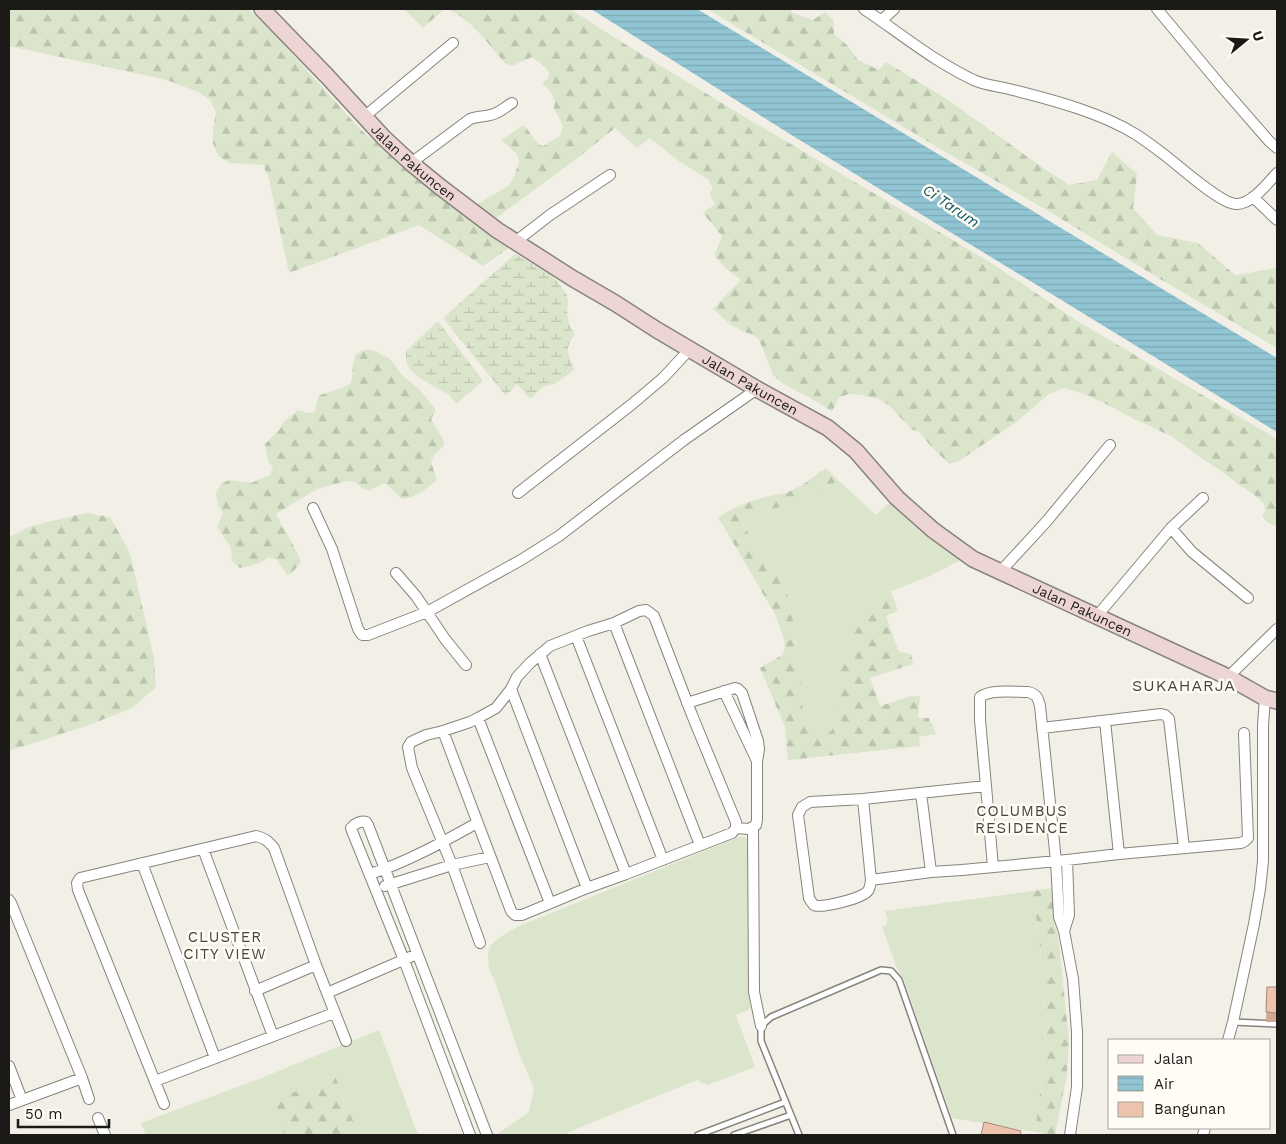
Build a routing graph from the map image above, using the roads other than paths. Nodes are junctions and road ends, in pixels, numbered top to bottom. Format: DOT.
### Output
graph roads {
  1 [pos="262,9"];
  2 [pos="864,9"];
  3 [pos="894,9"];
  4 [pos="1158,9"];
  5 [pos="881,20"];
  6 [pos="453,43"];
  7 [pos="512,103"];
  8 [pos="365,116"];
  9 [pos="1277,148"];
  10 [pos="411,163"];
  11 [pos="1277,173"];
  12 [pos="610,175"];
  13 [pos="1253,197"];
  14 [pos="1277,220"];
  15 [pos="515,242"];
  16 [pos="690,349"];
  17 [pos="757,389"];
  18 [pos="1110,445"];
  19 [pos="518,493"];
  20 [pos="1203,498"];
  21 [pos="313,508"];
  22 [pos="1171,528"];
  23 [pos="1000,572"];
  24 [pos="396,573"];
  25 [pos="1248,598"];
  26 [pos="428,612"];
  27 [pos="1097,616"];
  28 [pos="614,623"];
  29 [pos="1277,629"];
  30 [pos="576,636"];
  31 [pos="540,654"];
  32 [pos="466,665"];
  33 [pos="1228,678"];
  34 [pos="511,689"];
  35 [pos="724,691"];
  36 [pos="1271,699"];
  37 [pos="687,703"];
  38 [pos="478,718"];
  39 [pos="1105,721"];
  40 [pos="1042,728"];
  41 [pos="443,732"];
  42 [pos="1244,733"];
  43 [pos="758,762"];
  44 [pos="986,786"];
  45 [pos="921,793"];
  46 [pos="863,799"];
  47 [pos="477,823"];
  48 [pos="736,828"];
  49 [pos="753,828"];
  50 [pos="442,843"];
  51 [pos="700,845"];
  52 [pos="1184,848"];
  53 [pos="203,849"];
  54 [pos="1119,854"];
  55 [pos="490,857"];
  56 [pos="663,860"];
  57 [pos="1067,860"];
  58 [pos="1056,861"];
  59 [pos="142,862"];
  60 [pos="452,865"];
  61 [pos="992,867"];
  62 [pos="385,869"];
  63 [pos="931,872"];
  64 [pos="370,874"];
  65 [pos="626,874"];
  66 [pos="871,880"];
  67 [pos="390,884"];
  68 [pos="587,888"];
  69 [pos="376,889"];
  70 [pos="9,900"];
  71 [pos="550,903"];
  72 [pos="1064,931"];
  73 [pos="480,943"];
  74 [pos="417,954"];
  75 [pos="404,960"];
  76 [pos="316,965"];
  77 [pos="255,991"];
  78 [pos="327,993"];
  79 [pos="334,1013"];
  80 [pos="1233,1022"];
  81 [pos="1277,1024"];
  82 [pos="761,1026"];
  83 [pos="273,1036"];
  84 [pos="1228,1039"];
  85 [pos="346,1041"];
  86 [pos="215,1058"];
  87 [pos="9,1066"];
  88 [pos="82,1078"];
  89 [pos="155,1081"];
  90 [pos="89,1099"];
  91 [pos="22,1100"];
  92 [pos="785,1102"];
  93 [pos="164,1104"];
  94 [pos="9,1105"];
  95 [pos="791,1114"];
  96 [pos="98,1118"];
  97 [pos="708,1134"];
  98 [pos="105,1135"];
  99 [pos="470,1135"];
  100 [pos="487,1135"];
  101 [pos="698,1135"];
  102 [pos="734,1135"];
  103 [pos="799,1135"];
  104 [pos="953,1135"];
  105 [pos="1070,1135"];
  1 -- 8 [label="street, Jalan Pakuncen"];
  2 -- 5 [label="street"];
  3 -- 5 [label="street"];
  4 -- 9 [label="street"];
  5 -- 13 [label="street"];
  6 -- 8 [label="street"];
  7 -- 10 [label="street"];
  8 -- 10 [label="street, Jalan Pakuncen"];
  10 -- 15 [label="street, Jalan Pakuncen"];
  11 -- 13 [label="street"];
  12 -- 15 [label="street"];
  13 -- 14 [label="street"];
  15 -- 16 [label="street, Jalan Pakuncen"];
  16 -- 17 [label="street, Jalan Pakuncen"];
  16 -- 19 [label="street"];
  17 -- 23 [label="street, Jalan Pakuncen"];
  17 -- 26 [label="street"];
  18 -- 23 [label="street"];
  20 -- 22 [label="street"];
  21 -- 26 [label="street"];
  22 -- 25 [label="street"];
  22 -- 27 [label="street"];
  23 -- 27 [label="street, Jalan Pakuncen"];
  24 -- 26 [label="street"];
  26 -- 32 [label="street"];
  27 -- 33 [label="street, Jalan Pakuncen"];
  28 -- 30 [label="street"];
  28 -- 37 [label="street"];
  28 -- 51 [label="street"];
  29 -- 33 [label="street"];
  30 -- 31 [label="street"];
  30 -- 56 [label="street"];
  31 -- 34 [label="street"];
  31 -- 65 [label="street"];
  33 -- 36 [label="street, Jalan Pakuncen"];
  34 -- 38 [label="street"];
  34 -- 68 [label="street"];
  35 -- 37 [label="street"];
  35 -- 43 [label="street"];
  35 -- 43 [label="street"];
  36 -- 80 [label="street"];
  37 -- 48 [label="street"];
  38 -- 41 [label="street"];
  38 -- 71 [label="street"];
  39 -- 40 [label="street"];
  39 -- 52 [label="street"];
  39 -- 54 [label="street"];
  40 -- 44 [label="street"];
  40 -- 58 [label="street"];
  41 -- 47 [label="street"];
  41 -- 50 [label="street"];
  42 -- 52 [label="street"];
  43 -- 49 [label="street"];
  44 -- 45 [label="street"];
  44 -- 61 [label="street"];
  45 -- 46 [label="street"];
  45 -- 63 [label="street"];
  46 -- 66 [label="street"];
  46 -- 66 [label="street"];
  47 -- 50 [label="street"];
  47 -- 55 [label="street"];
  48 -- 49 [label="street"];
  48 -- 51 [label="street"];
  49 -- 82 [label="street"];
  50 -- 60 [label="street"];
  50 -- 62 [label="street"];
  51 -- 56 [label="street"];
  52 -- 54 [label="street"];
  53 -- 59 [label="street"];
  53 -- 76 [label="street"];
  53 -- 77 [label="street"];
  54 -- 57 [label="street"];
  55 -- 60 [label="street"];
  55 -- 71 [label="street"];
  56 -- 65 [label="street"];
  57 -- 58 [label="street"];
  57 -- 72 [label="street"];
  58 -- 61 [label="street"];
  58 -- 72 [label="street"];
  59 -- 86 [label="street"];
  59 -- 89 [label="street"];
  60 -- 67 [label="street"];
  60 -- 73 [label="street"];
  61 -- 63 [label="street"];
  62 -- 64 [label="street"];
  62 -- 64 [label="street"];
  62 -- 67 [label="street"];
  63 -- 66 [label="street"];
  64 -- 69 [label="street"];
  65 -- 68 [label="street"];
  67 -- 69 [label="street"];
  67 -- 74 [label="street"];
  68 -- 71 [label="street"];
  69 -- 75 [label="street"];
  70 -- 88 [label="street"];
  72 -- 105 [label="street"];
  74 -- 75 [label="street"];
  74 -- 100 [label="street"];
  75 -- 78 [label="street"];
  75 -- 99 [label="street"];
  76 -- 77 [label="street"];
  76 -- 78 [label="street"];
  77 -- 83 [label="street"];
  78 -- 79 [label="street"];
  79 -- 83 [label="street"];
  79 -- 85 [label="street"];
  80 -- 81 [label="lane"];
  80 -- 84 [label="street"];
  82 -- 92 [label="lane"];
  82 -- 104 [label="lane"];
  83 -- 86 [label="street"];
  86 -- 89 [label="street"];
  87 -- 91 [label="street"];
  88 -- 90 [label="street"];
  88 -- 91 [label="street"];
  89 -- 93 [label="street"];
  91 -- 94 [label="street"];
  92 -- 95 [label="lane"];
  92 -- 97 [label="lane"];
  95 -- 102 [label="lane"];
  95 -- 103 [label="lane"];
  96 -- 98 [label="street"];
  97 -- 101 [label="lane"];
}
